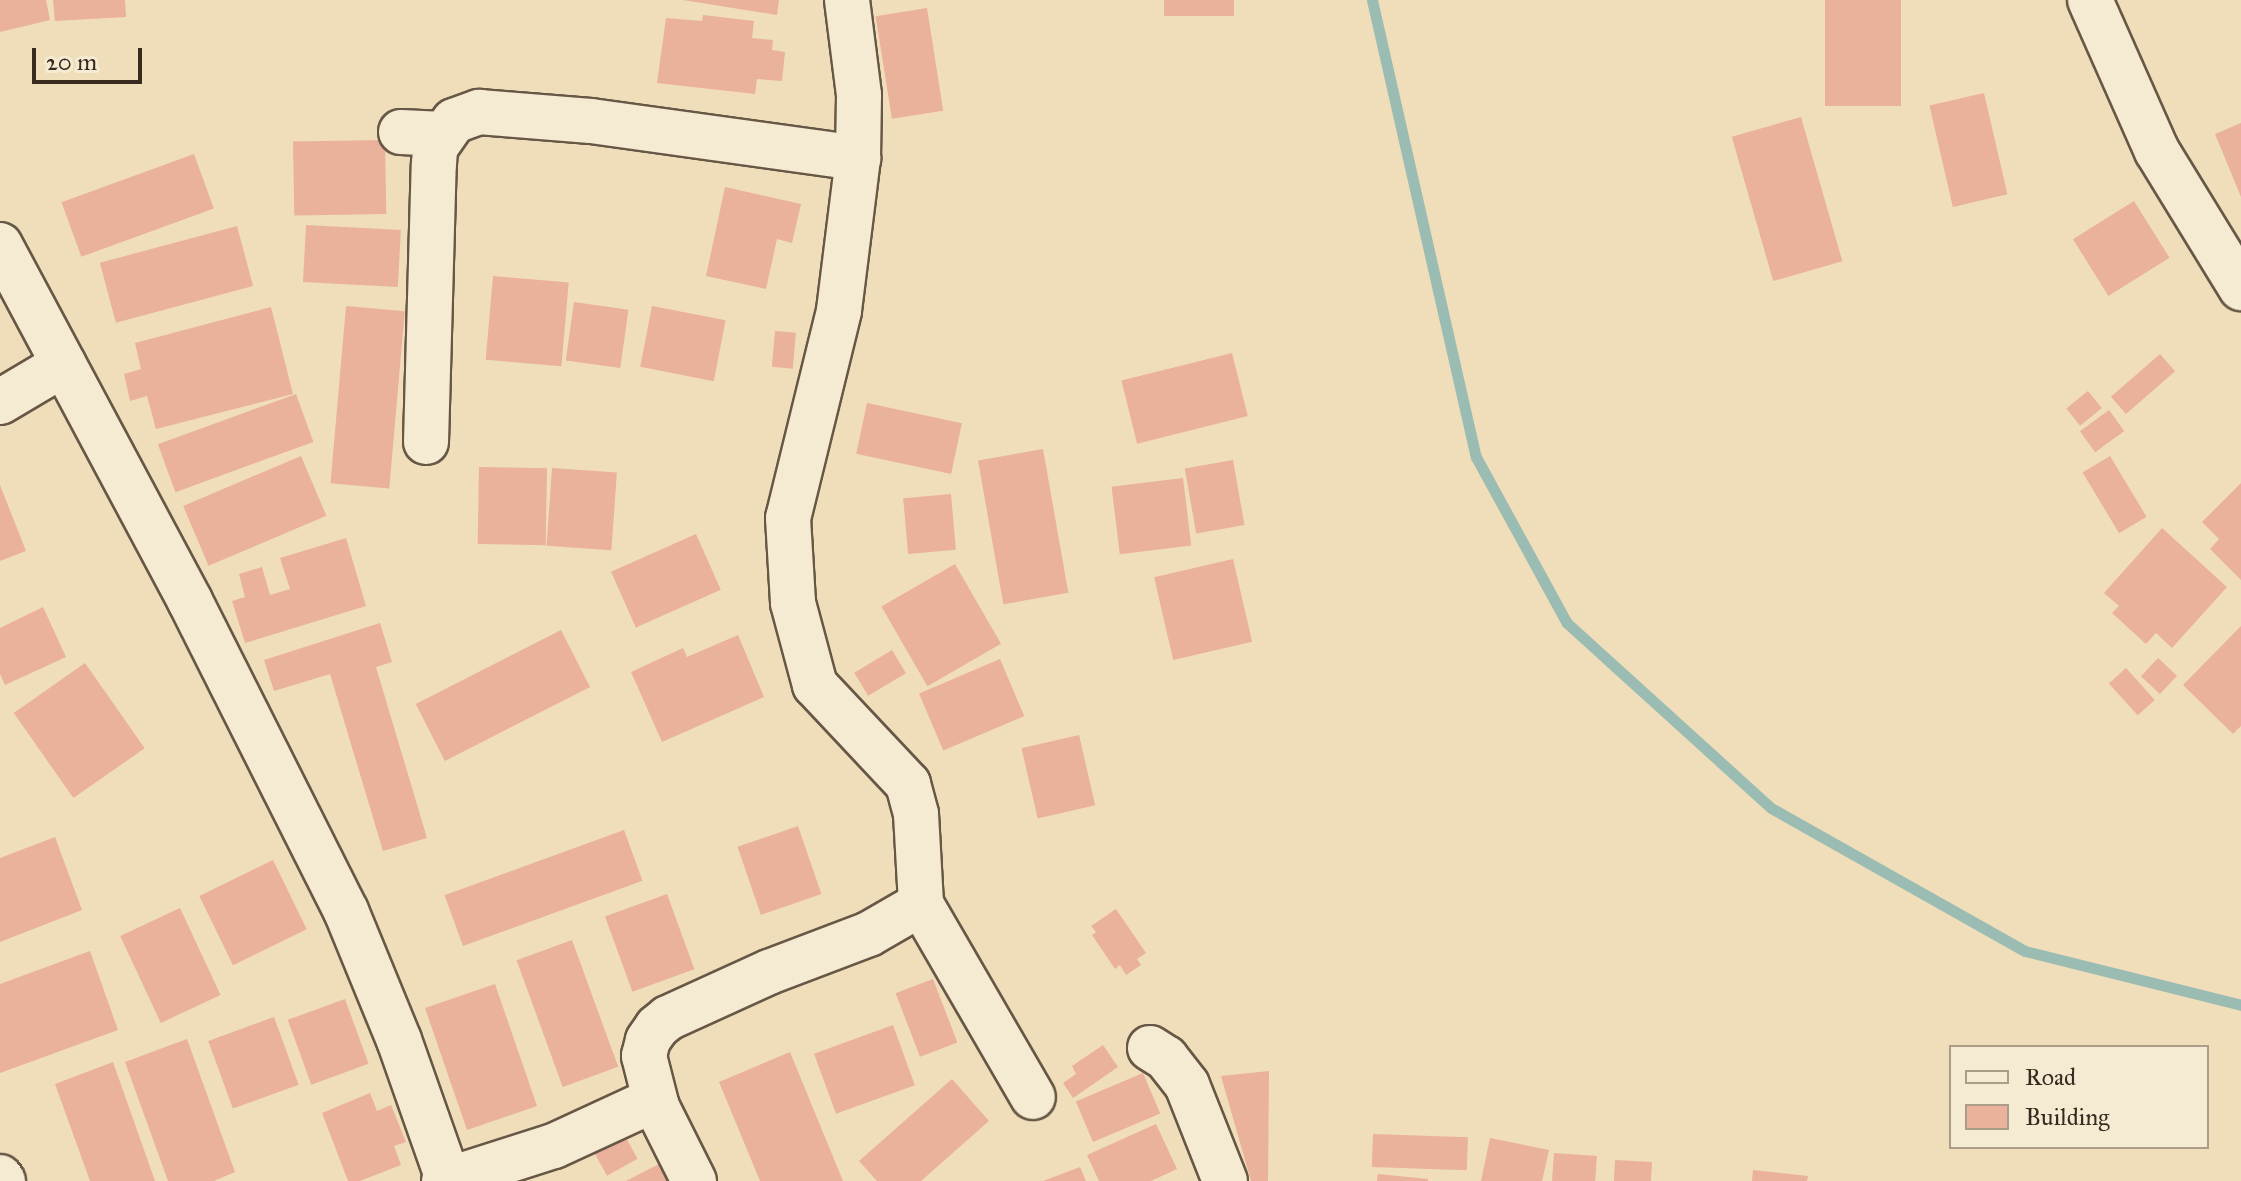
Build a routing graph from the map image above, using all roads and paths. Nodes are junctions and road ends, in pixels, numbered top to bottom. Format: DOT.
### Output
graph roads {
  1 [pos="847,0"];
  2 [pos="2090,0"];
  3 [pos="858,158"];
  4 [pos="0,245"];
  5 [pos="2241,288"];
  6 [pos="64,364"];
  7 [pos="0,402"];
  8 [pos="426,442"];
  9 [pos="921,904"];
  10 [pos="1150,1048"];
  11 [pos="1033,1097"];
  12 [pos="657,1107"];
  13 [pos="446,1180"];
  14 [pos="694,1181"];
  15 [pos="1225,1181"];
  1 -- 3 [label="street"];
  2 -- 5 [label="street"];
  3 -- 8 [label="street"];
  3 -- 9 [label="street"];
  4 -- 6 [label="street"];
  6 -- 7 [label="street"];
  6 -- 13 [label="street"];
  9 -- 11 [label="street"];
  9 -- 12 [label="street"];
  10 -- 15 [label="street"];
  12 -- 13 [label="street"];
  12 -- 14 [label="street"];
}
